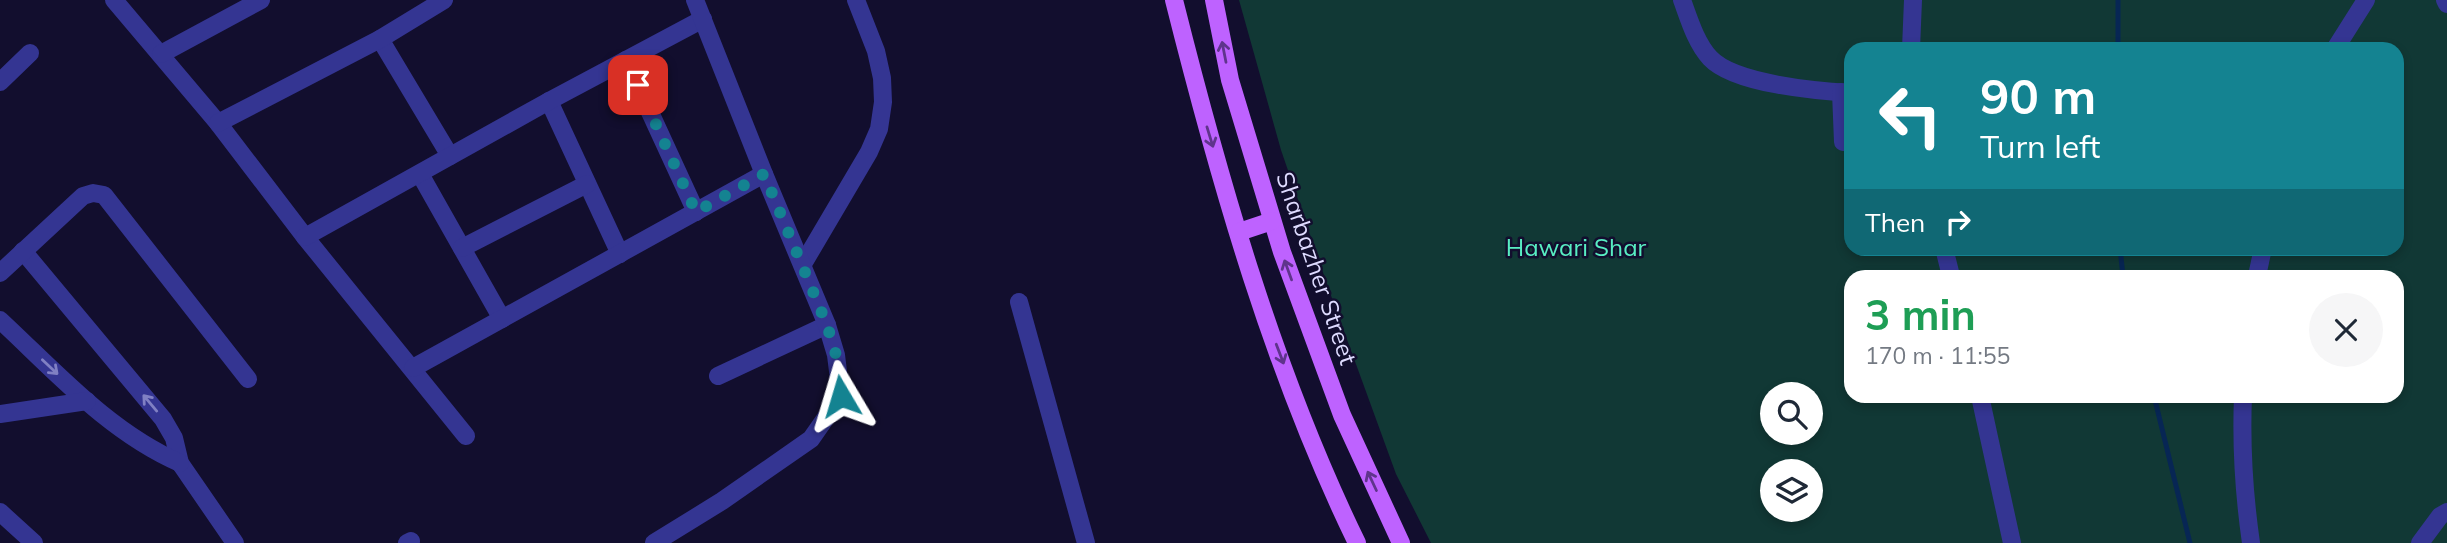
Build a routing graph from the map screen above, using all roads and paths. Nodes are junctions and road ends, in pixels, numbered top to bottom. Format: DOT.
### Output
graph roads {
  1 [pos="114,0"];
  2 [pos="261,0"];
  3 [pos="443,0"];
  4 [pos="695,0"];
  5 [pos="856,0"];
  6 [pos="1174,0"];
  7 [pos="1214,0"];
  8 [pos="1682,0"];
  9 [pos="1913,0"];
  10 [pos="2366,0"];
  11 [pos="703,19"];
  12 [pos="380,39"];
  13 [pos="1911,42"];
  14 [pos="2339,42"];
  15 [pos="30,53"];
  16 [pos="161,54"];
  17 [pos="626,60"];
  18 [pos="0,82"];
  19 [pos="1844,93"];
  20 [pos="549,101"];
  21 [pos="218,123"];
  22 [pos="1844,126"];
  23 [pos="1843,142"];
  24 [pos="450,156"];
  25 [pos="420,174"];
  26 [pos="764,174"];
  27 [pos="587,184"];
  28 [pos="696,212"];
  29 [pos="1272,221"];
  30 [pos="1239,232"];
  31 [pos="305,237"];
  32 [pos="462,248"];
  33 [pos="23,251"];
  34 [pos="620,254"];
  35 [pos="803,264"];
  36 [pos="0,273"];
  37 [pos="1019,302"];
  38 [pos="502,319"];
  39 [pos="0,320"];
  40 [pos="827,325"];
  41 [pos="413,368"];
  42 [pos="718,376"];
  43 [pos="248,379"];
  44 [pos="87,401"];
  45 [pos="1982,403"];
  46 [pos="2244,403"];
  47 [pos="0,414"];
  48 [pos="169,428"];
  49 [pos="466,436"];
  50 [pos="146,446"];
  51 [pos="180,463"];
  52 [pos="0,512"];
  53 [pos="2447,512"];
  54 [pos="34,543"];
  55 [pos="235,543"];
  56 [pos="654,543"];
  57 [pos="1086,543"];
  58 [pos="1357,543"];
  59 [pos="1401,543"];
  60 [pos="2012,543"];
  61 [pos="2250,543"];
  62 [pos="2420,543"];
  1 -- 16 [label="street"];
  2 -- 16 [label="street"];
  3 -- 12 [label="street"];
  4 -- 11 [label="street"];
  5 -- 35 [label="street"];
  6 -- 30 [label="main road, one-way"];
  29 -- 7 [label="main road, Sharbazher Street, one-way"];
  8 -- 19 [label="street"];
  9 -- 13 [label="street"];
  10 -- 14 [label="street"];
  11 -- 17 [label="street"];
  11 -- 26 [label="street"];
  12 -- 21 [label="street"];
  12 -- 24 [label="street"];
  15 -- 18 [label="street"];
  16 -- 21 [label="street"];
  17 -- 20 [label="street"];
  17 -- 28 [label="street"];
  20 -- 24 [label="street"];
  20 -- 27 [label="street"];
  21 -- 31 [label="street"];
  22 -- 23 [label="street"];
  24 -- 25 [label="street"];
  25 -- 31 [label="street"];
  25 -- 32 [label="street"];
  26 -- 28 [label="street"];
  26 -- 35 [label="street"];
  27 -- 32 [label="street"];
  27 -- 34 [label="street"];
  28 -- 34 [label="street"];
  29 -- 30 [label="main road"];
  59 -- 29 [label="main road, Sharbazher Street, one-way"];
  30 -- 58 [label="main road, one-way"];
  31 -- 41 [label="street"];
  32 -- 38 [label="street"];
  33 -- 36 [label="street"];
  33 -- 43 [label="street"];
  48 -- 33 [label="street, one-way"];
  34 -- 38 [label="street"];
  35 -- 40 [label="street"];
  37 -- 57 [label="street"];
  38 -- 41 [label="street"];
  39 -- 44 [label="street, one-way"];
  40 -- 42 [label="street"];
  40 -- 56 [label="street"];
  41 -- 49 [label="street"];
  44 -- 47 [label="street"];
  44 -- 50 [label="street"];
  45 -- 60 [label="street"];
  46 -- 61 [label="street"];
  48 -- 50 [label="street"];
  48 -- 51 [label="street"];
  50 -- 51 [label="street"];
  51 -- 55 [label="street"];
  52 -- 54 [label="street"];
  53 -- 62 [label="street"];
}
